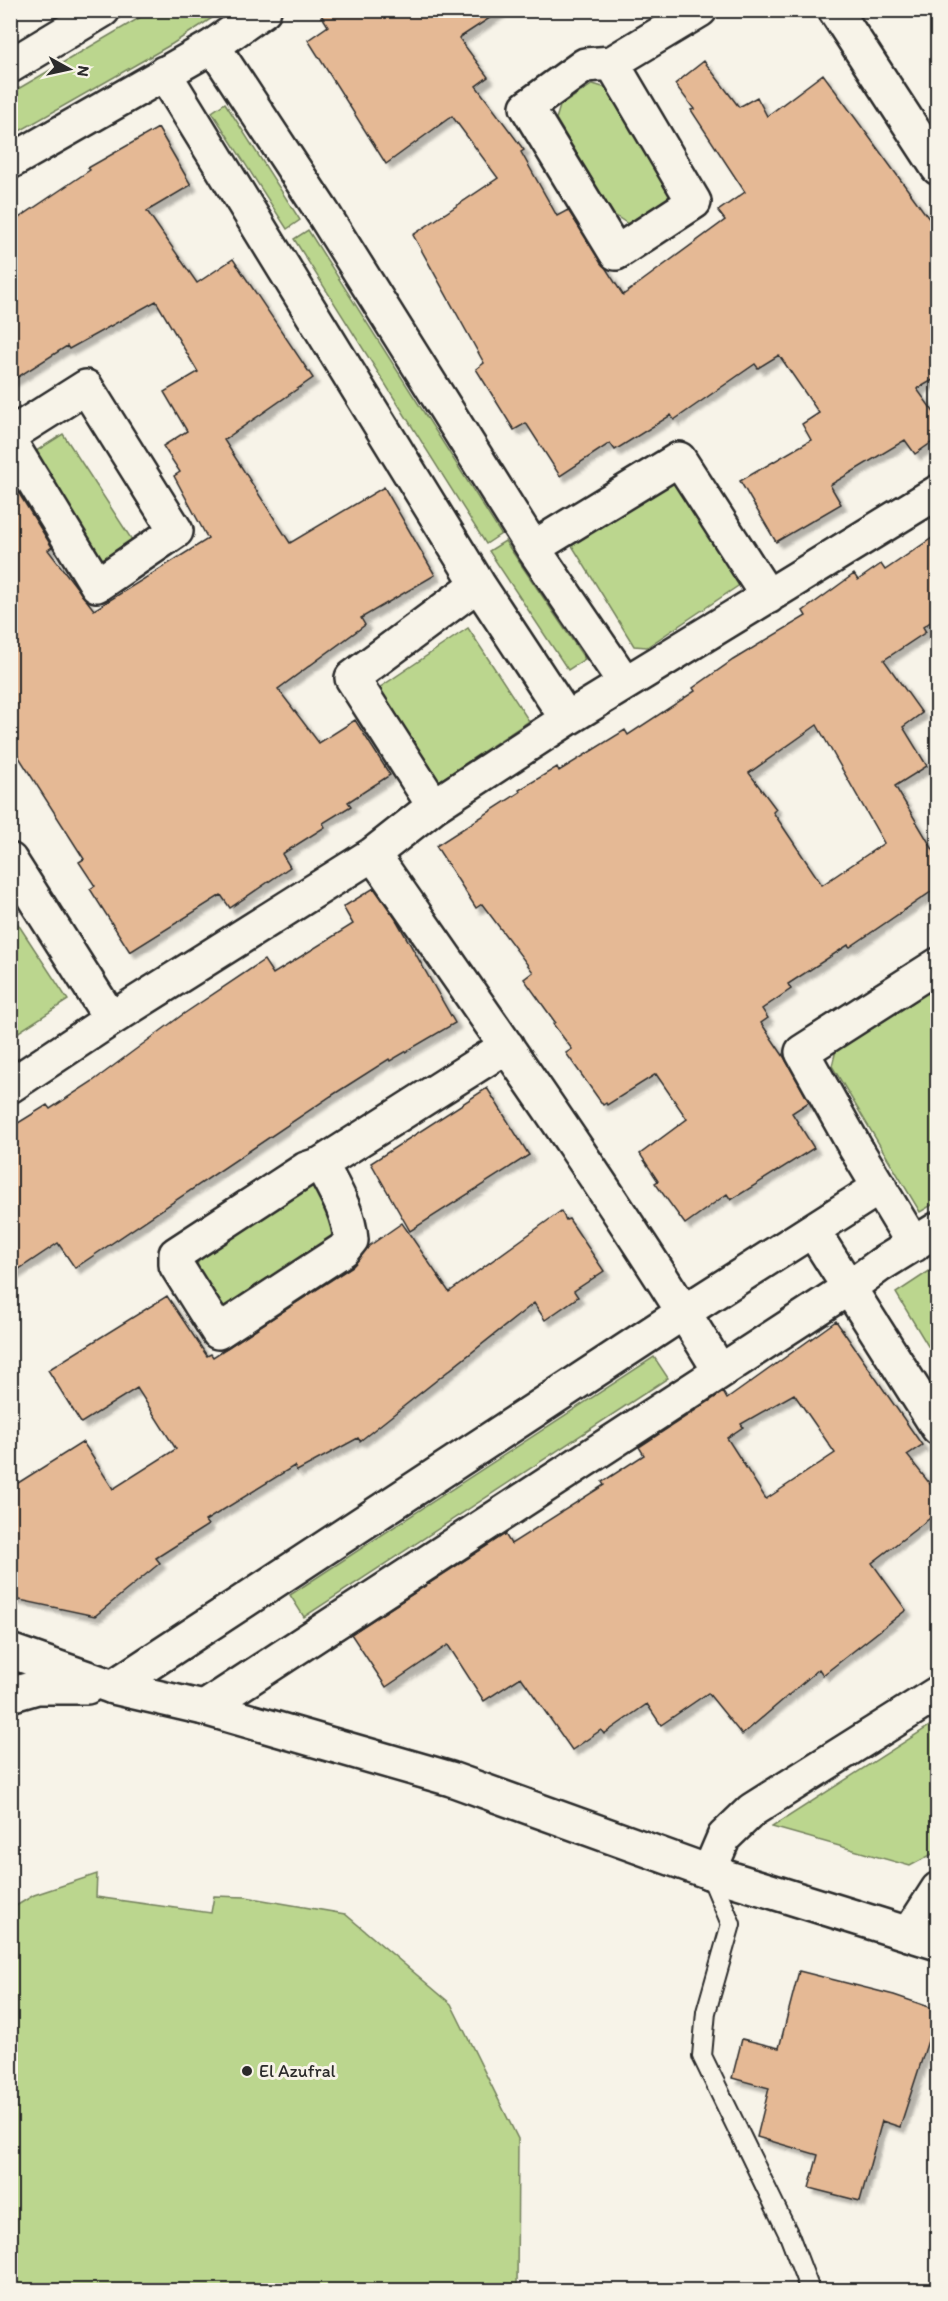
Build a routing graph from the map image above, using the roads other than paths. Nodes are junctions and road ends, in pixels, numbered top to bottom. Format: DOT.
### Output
graph roads {
  1 [pos="103,10"];
  2 [pos="264,10"];
  3 [pos="700,10"];
  4 [pos="835,10"];
  5 [pos="213,46"];
  6 [pos="612,63"];
  7 [pos="10,66"];
  8 [pos="165,73"];
  9 [pos="10,162"];
  10 [pos="938,168"];
  11 [pos="10,435"];
  12 [pos="10,442"];
  13 [pos="938,492"];
  14 [pos="533,548"];
  15 [pos="478,584"];
  16 [pos="768,597"];
  17 [pos="625,683"];
  18 [pos="567,719"];
  19 [pos="434,806"];
  20 [pos="373,854"];
  21 [pos="10,860"];
  22 [pos="938,965"];
  23 [pos="111,1019"];
  24 [pos="507,1046"];
  25 [pos="10,1086"];
  26 [pos="321,1164"];
  27 [pos="880,1186"];
  28 [pos="813,1231"];
  29 [pos="926,1237"];
  30 [pos="850,1287"];
  31 [pos="684,1312"];
  32 [pos="720,1371"];
  33 [pos="938,1428"];
  34 [pos="10,1651"];
  35 [pos="113,1687"];
  36 [pos="938,1693"];
  37 [pos="10,1695"];
  38 [pos="204,1708"];
  39 [pos="709,1872"];
  40 [pos="938,1889"];
  41 [pos="923,1938"];
  42 [pos="810,2290"];
  1 -- 7 [label="street"];
  2 -- 5 [label="street"];
  3 -- 6 [label="street"];
  4 -- 10 [label="street"];
  5 -- 8 [label="street"];
  5 -- 14 [label="street"];
  6 -- 6 [label="street"];
  8 -- 9 [label="street"];
  8 -- 15 [label="street"];
  11 -- 12 [label="street"];
  13 -- 16 [label="street"];
  14 -- 16 [label="street"];
  14 -- 17 [label="street"];
  15 -- 18 [label="street"];
  15 -- 19 [label="street"];
  16 -- 17 [label="street"];
  17 -- 18 [label="street"];
  18 -- 19 [label="street"];
  19 -- 20 [label="street"];
  20 -- 23 [label="street"];
  20 -- 24 [label="street"];
  21 -- 23 [label="street"];
  22 -- 27 [label="street"];
  23 -- 25 [label="street"];
  24 -- 26 [label="street"];
  24 -- 31 [label="street"];
  26 -- 26 [label="street"];
  27 -- 28 [label="street"];
  27 -- 29 [label="street"];
  28 -- 30 [label="street"];
  28 -- 31 [label="street"];
  29 -- 30 [label="street"];
  30 -- 32 [label="street"];
  30 -- 33 [label="street"];
  31 -- 32 [label="street"];
  31 -- 35 [label="street"];
  32 -- 38 [label="street"];
  34 -- 35 [label="street"];
  35 -- 37 [label="street"];
  35 -- 38 [label="street"];
  36 -- 39 [label="street"];
  38 -- 39 [label="street"];
  39 -- 41 [label="street"];
  39 -- 42 [label="lane"];
  40 -- 41 [label="street"];
}
